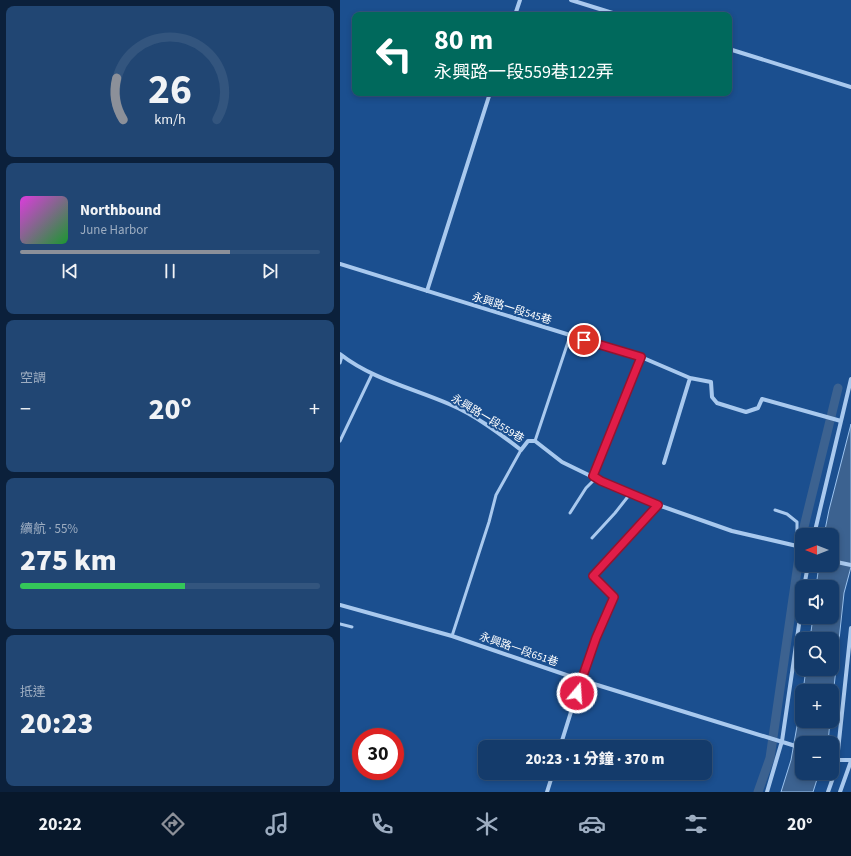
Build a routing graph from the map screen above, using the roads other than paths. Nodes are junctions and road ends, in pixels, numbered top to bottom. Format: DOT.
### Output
graph roads {
  1 [pos="520,0"];
  2 [pos="571,0"];
  3 [pos="516,12"];
  4 [pos="610,12"];
  5 [pos="732,50"];
  6 [pos="851,87"];
  7 [pos="489,96"];
  8 [pos="340,264"];
  9 [pos="427,291"];
  10 [pos="570,336"];
  11 [pos="341,355"];
  12 [pos="641,357"];
  13 [pos="340,363"];
  14 [pos="372,374"];
  15 [pos="690,378"];
  16 [pos="851,379"];
  17 [pos="841,420"];
  18 [pos="340,441"];
  19 [pos="535,441"];
  20 [pos="521,450"];
  21 [pos="664,463"];
  22 [pos="594,477"];
  23 [pos="630,494"];
  24 [pos="658,505"];
  25 [pos="775,510"];
  26 [pos="570,513"];
  27 [pos="797,528"];
  28 [pos="816,528"];
  29 [pos="592,538"];
  30 [pos="795,546"];
  31 [pos="839,562"];
  32 [pos="851,565"];
  33 [pos="340,606"];
  34 [pos="340,624"];
  35 [pos="799,624"];
  36 [pos="352,627"];
  37 [pos="851,628"];
  38 [pos="452,636"];
  39 [pos="581,680"];
  40 [pos="562,740"];
  41 [pos="782,741"];
  42 [pos="839,741"];
  43 [pos="795,746"];
  44 [pos="839,760"];
  45 [pos="851,760"];
  46 [pos="551,780"];
  47 [pos="832,780"];
  48 [pos="547,792"];
  49 [pos="767,792"];
  50 [pos="828,792"];
  51 [pos="840,792"];
  1 -- 3 [label="street"];
  2 -- 4 [label="street"];
  5 -- 6 [label="street"];
  7 -- 9 [label="street"];
  8 -- 9 [label="street, 永興路一段545巷"];
  9 -- 10 [label="street, 永興路一段545巷"];
  10 -- 12 [label="street, 永興路一段545巷"];
  10 -- 19 [label="lane"];
  11 -- 13 [label="lane"];
  11 -- 14 [label="street, 永興路一段559巷"];
  12 -- 15 [label="street, 永興路一段545巷"];
  12 -- 22 [label="street"];
  14 -- 18 [label="lane"];
  14 -- 20 [label="street, 永興路一段559巷"];
  15 -- 17 [label="street, 永興路一段545巷"];
  15 -- 21 [label="street"];
  16 -- 17 [label="street"];
  17 -- 28 [label="street"];
  19 -- 20 [label="street, 永興路一段559巷"];
  19 -- 22 [label="street, 永興路一段559巷"];
  20 -- 38 [label="lane"];
  22 -- 23 [label="street, 永興路一段559巷"];
  22 -- 26 [label="lane"];
  23 -- 24 [label="street, 永興路一段559巷"];
  23 -- 29 [label="lane"];
  24 -- 30 [label="street, 永興路一段559巷"];
  24 -- 39 [label="street"];
  25 -- 27 [label="lane"];
  31 -- 32 [label="street"];
  33 -- 38 [label="street, 永興路一段651巷"];
  34 -- 36 [label="lane"];
  35 -- 41 [label="street"];
  37 -- 42 [label="street"];
  38 -- 39 [label="street, 永興路一段651巷"];
  39 -- 40 [label="street"];
  39 -- 41 [label="street, 永興路一段651巷"];
  41 -- 43 [label="street, 永興路一段651巷"];
  41 -- 49 [label="street"];
  44 -- 45 [label="street"];
  45 -- 51 [label="street"];
  46 -- 48 [label="street"];
  47 -- 50 [label="street"];
}
